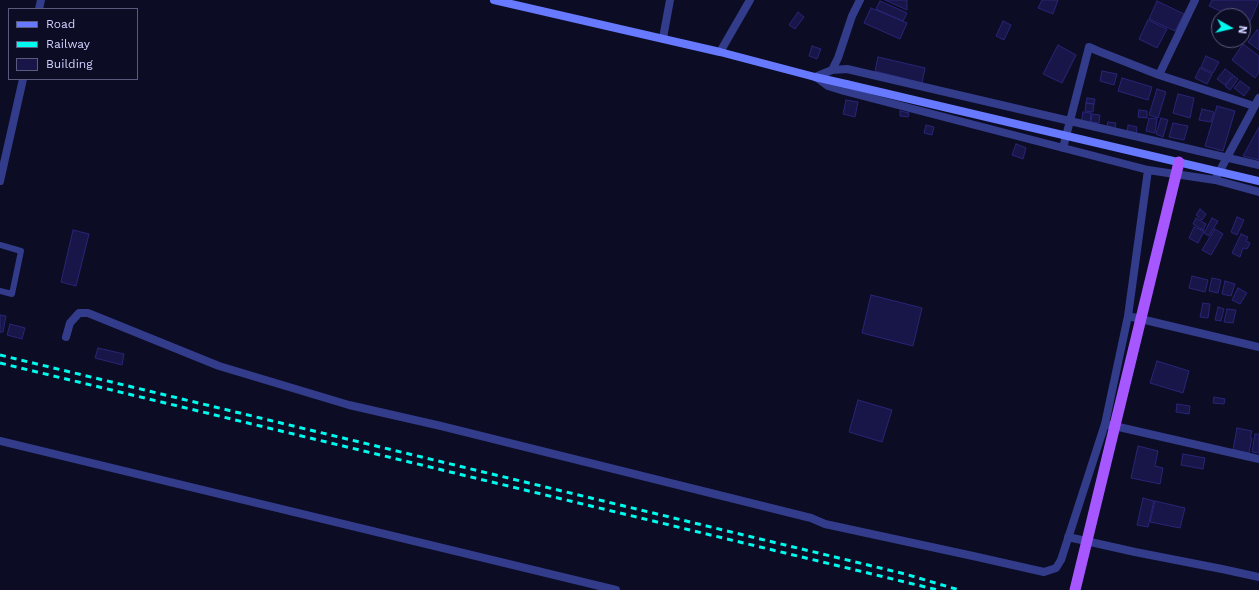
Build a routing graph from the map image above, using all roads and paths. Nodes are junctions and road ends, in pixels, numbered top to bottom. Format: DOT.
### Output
graph roads {
  1 [pos="494,0"];
  2 [pos="670,0"];
  3 [pos="750,0"];
  4 [pos="860,0"];
  5 [pos="1195,0"];
  6 [pos="663,38"];
  7 [pos="720,52"];
  8 [pos="832,70"];
  9 [pos="1159,75"];
  10 [pos="815,77"];
  11 [pos="23,80"];
  12 [pos="1259,98"];
  13 [pos="1254,106"];
  14 [pos="1069,121"];
  15 [pos="1063,148"];
  16 [pos="1227,157"];
  17 [pos="1179,162"];
  18 [pos="1259,165"];
  19 [pos="1148,170"];
  20 [pos="1215,180"];
  21 [pos="0,181"];
  22 [pos="1259,181"];
  23 [pos="1259,192"];
  24 [pos="0,245"];
  25 [pos="0,291"];
  26 [pos="1128,316"];
  27 [pos="66,337"];
  28 [pos="1259,347"];
  29 [pos="1105,424"];
  30 [pos="0,441"];
  31 [pos="1259,460"];
  32 [pos="1068,537"];
  33 [pos="1259,577"];
  34 [pos="616,590"];
  35 [pos="1075,590"];
  1 -- 6 [label="main road"];
  2 -- 6 [label="street"];
  3 -- 7 [label="street"];
  4 -- 8 [label="street"];
  5 -- 9 [label="street"];
  6 -- 7 [label="main road"];
  7 -- 10 [label="main road"];
  8 -- 10 [label="street"];
  8 -- 14 [label="street"];
  9 -- 13 [label="street"];
  9 -- 14 [label="street"];
  10 -- 15 [label="street"];
  10 -- 17 [label="main road, bridge"];
  11 -- 21 [label="street"];
  12 -- 13 [label="street"];
  13 -- 16 [label="street"];
  14 -- 15 [label="street"];
  14 -- 16 [label="street"];
  15 -- 19 [label="street"];
  16 -- 18 [label="street"];
  16 -- 20 [label="street"];
  17 -- 22 [label="main road, bridge"];
  17 -- 35 [label="main road, bridge"];
  19 -- 20 [label="street"];
  19 -- 26 [label="street"];
  20 -- 23 [label="street"];
  24 -- 25 [label="lane"];
  26 -- 28 [label="street"];
  26 -- 29 [label="street"];
  27 -- 32 [label="street"];
  29 -- 31 [label="street"];
  29 -- 32 [label="street"];
  30 -- 34 [label="street"];
  32 -- 33 [label="street"];
}
